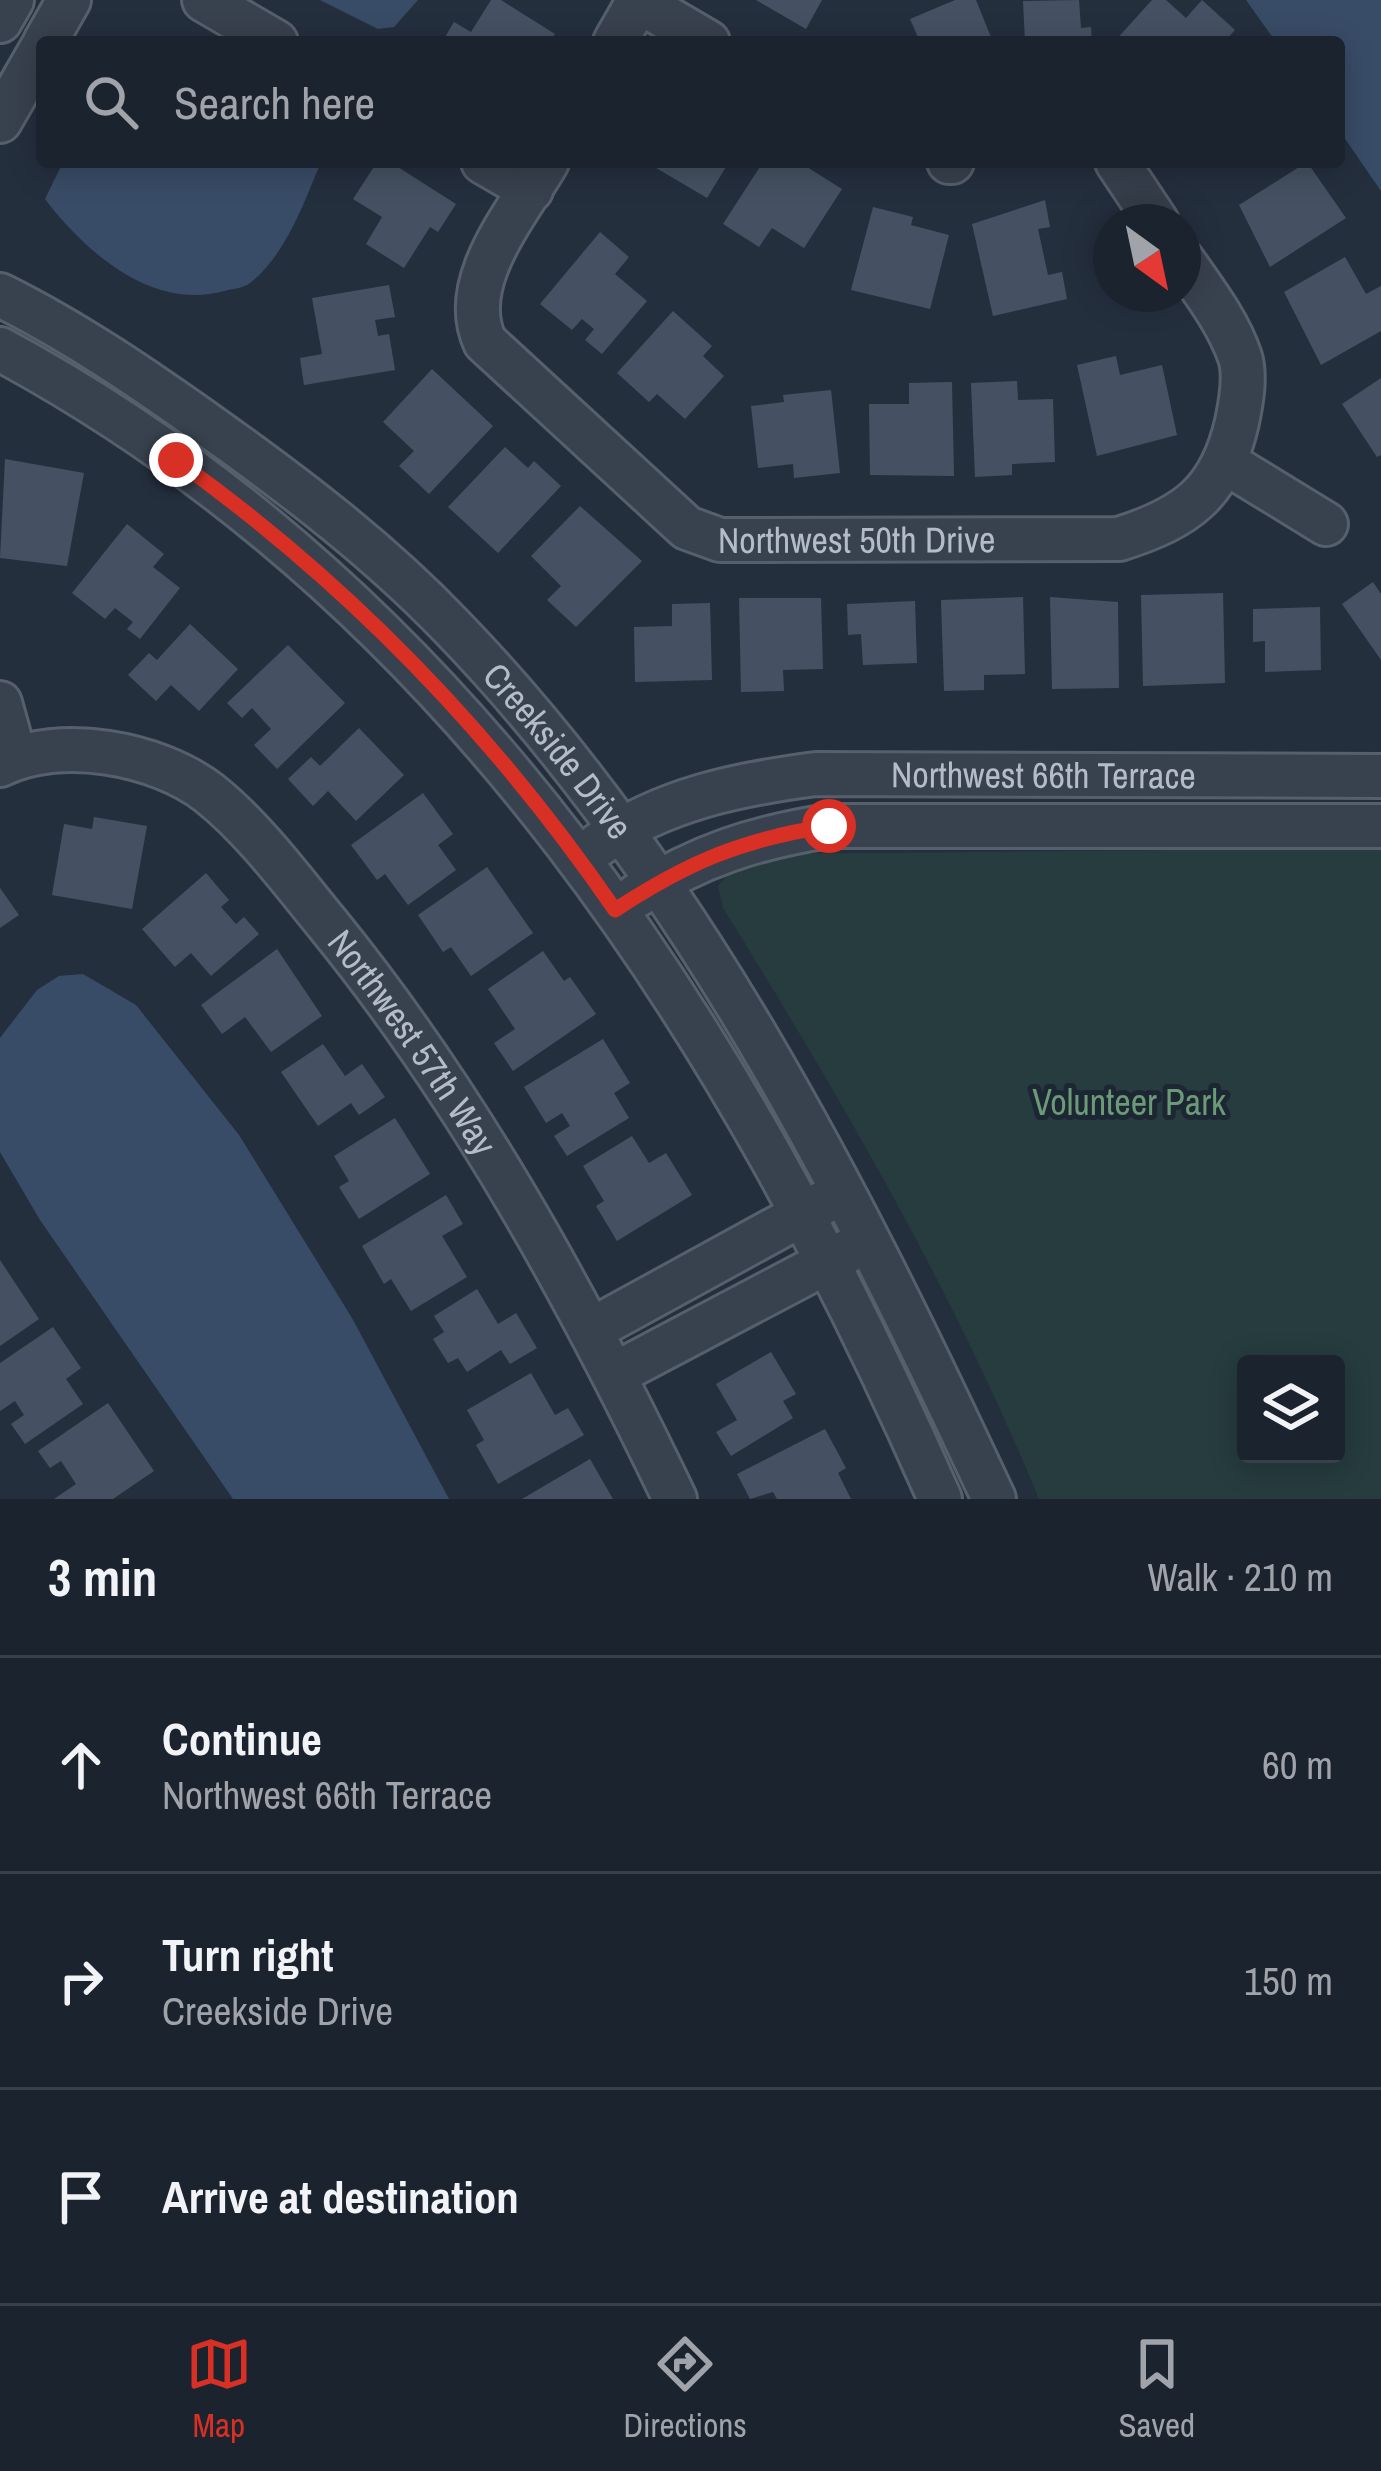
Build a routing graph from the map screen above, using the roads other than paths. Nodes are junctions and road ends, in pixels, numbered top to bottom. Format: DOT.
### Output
graph roads {
  1 [pos="12,0"];
  2 [pos="69,0"];
  3 [pos="204,0"];
  4 [pos="639,1"];
  5 [pos="0,21"];
  6 [pos="49,36"];
  7 [pos="266,36"];
  8 [pos="619,36"];
  9 [pos="697,36"];
  10 [pos="36,59"];
  11 [pos="0,122"];
  12 [pos="507,168"];
  13 [pos="1121,168"];
  14 [pos="539,176"];
  15 [pos="1145,204"];
  16 [pos="1201,287"];
  17 [pos="0,295"];
  18 [pos="0,349"];
  19 [pos="1228,464"];
  20 [pos="1326,524"];
  21 [pos="0,703"];
  22 [pos="8,761"];
  23 [pos="1381,776"];
  24 [pos="1381,826"];
  25 [pos="620,829"];
  26 [pos="579,858"];
  27 [pos="656,883"];
  28 [pos="615,910"];
  29 [pos="844,1192"];
  30 [pos="800,1215"];
  31 [pos="870,1240"];
  32 [pos="827,1262"];
  33 [pos="591,1330"];
  34 [pos="615,1374"];
  35 [pos="675,1499"];
  36 [pos="940,1499"];
  37 [pos="994,1499"];
  1 -- 5 [label="street"];
  2 -- 6 [label="street"];
  3 -- 7 [label="street"];
  4 -- 8 [label="street"];
  4 -- 9 [label="street"];
  10 -- 11 [label="street"];
  12 -- 14 [label="street"];
  13 -- 15 [label="street"];
  14 -- 19 [label="street, Northwest 50th Drive"];
  16 -- 19 [label="street"];
  17 -- 25 [label="street, Creekside Drive"];
  18 -- 26 [label="street, Creekside Drive"];
  19 -- 20 [label="street"];
  21 -- 22 [label="street, Northwest 57th Way"];
  22 -- 33 [label="street, Northwest 57th Way"];
  23 -- 25 [label="street, Northwest 66th Terrace"];
  24 -- 27 [label="street, Northwest 66th Terrace"];
  25 -- 26 [label="street, Northwest 66th Terrace"];
  25 -- 27 [label="street, Creekside Drive"];
  26 -- 28 [label="street, Creekside Drive"];
  27 -- 28 [label="street, Northwest 66th Terrace"];
  27 -- 29 [label="street, Creekside Drive"];
  28 -- 30 [label="street, Creekside Drive"];
  29 -- 30 [label="street"];
  29 -- 31 [label="street, Creekside Drive"];
  30 -- 32 [label="street, Creekside Drive"];
  30 -- 33 [label="street"];
  31 -- 32 [label="street"];
  31 -- 37 [label="street, Creekside Drive"];
  32 -- 34 [label="street"];
  32 -- 36 [label="street, Creekside Drive"];
  33 -- 34 [label="street, Northwest 57th Way"];
  34 -- 35 [label="street, Northwest 57th Way"];
}
